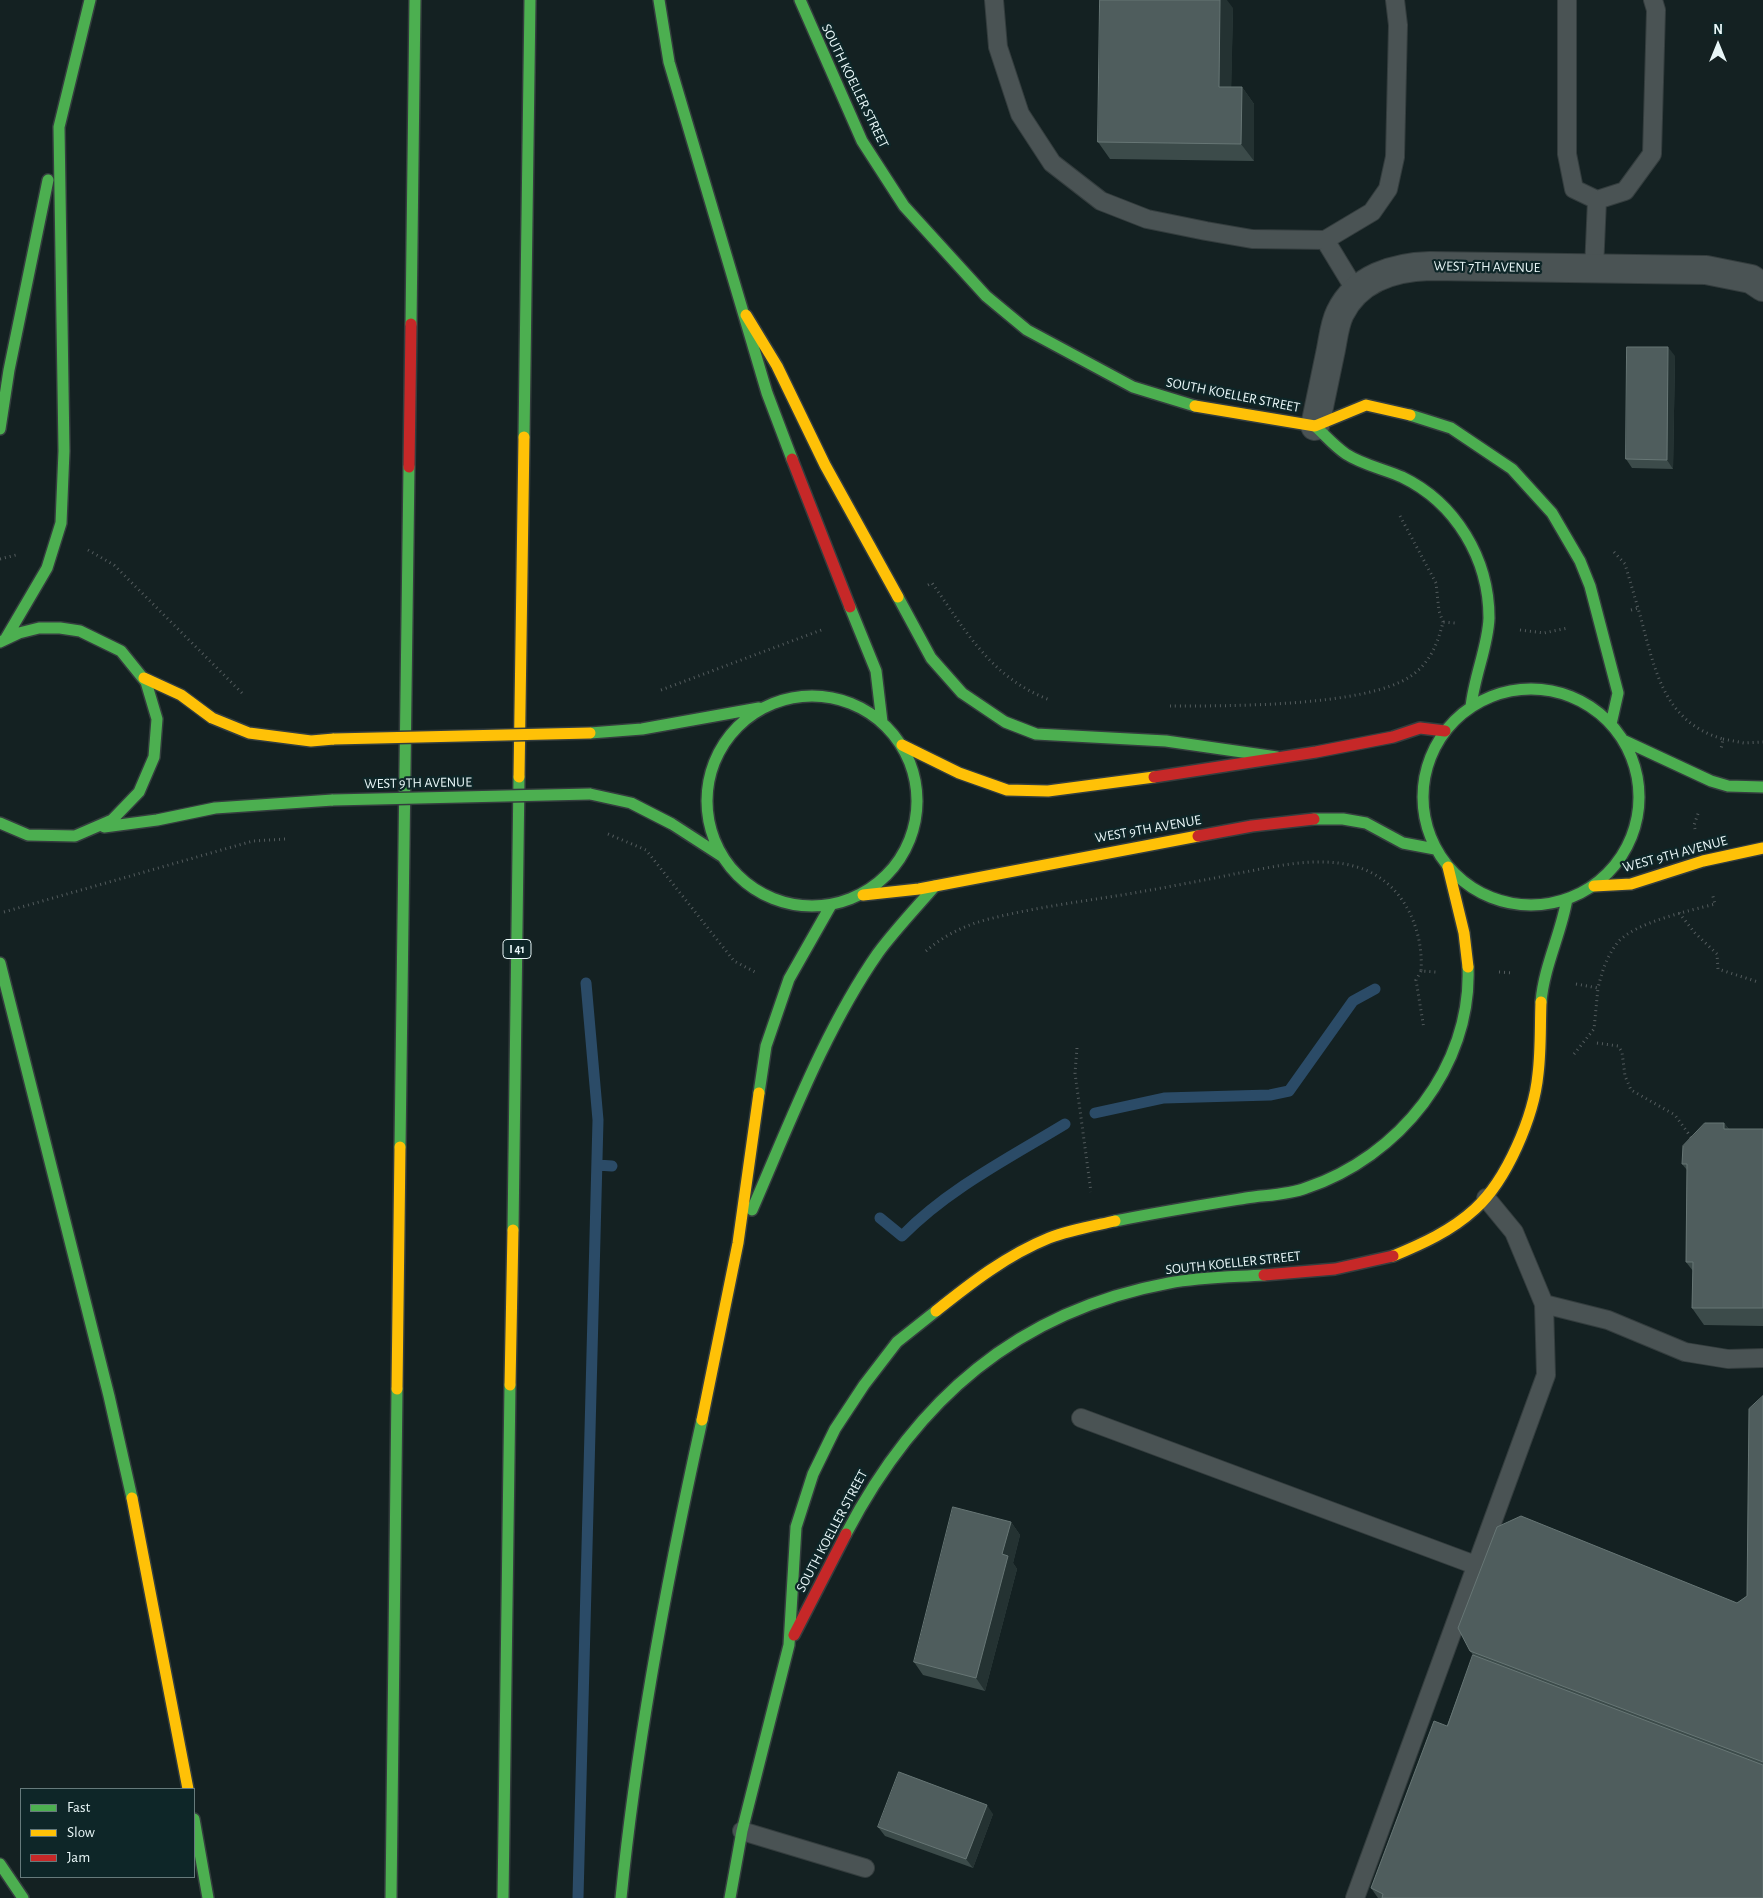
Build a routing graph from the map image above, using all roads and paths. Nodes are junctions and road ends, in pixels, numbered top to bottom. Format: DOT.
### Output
graph roads {
  1 [pos="90,0"];
  2 [pos="415,0"];
  3 [pos="530,0"];
  4 [pos="658,0"];
  5 [pos="800,0"];
  6 [pos="994,0"];
  7 [pos="1395,0"];
  8 [pos="1567,0"];
  9 [pos="1653,0"];
  10 [pos="58,128"];
  11 [pos="1597,200"];
  12 [pos="1325,240"];
  13 [pos="1594,269"];
  14 [pos="1763,287"];
  15 [pos="1356,291"];
  16 [pos="746,315"];
  17 [pos="1315,426"];
  18 [pos="0,429"];
  19 [pos="1400,476"];
  20 [pos="52,552"];
  21 [pos="0,558"];
  22 [pos="1624,564"];
  23 [pos="898,599"];
  24 [pos="1638,608"];
  25 [pos="1629,611"];
  26 [pos="854,617"];
  27 [pos="1443,622"];
  28 [pos="1462,623"];
  29 [pos="1570,627"];
  30 [pos="1518,629"];
  31 [pos="3,640"];
  32 [pos="144,678"];
  33 [pos="654,691"];
  34 [pos="247,696"];
  35 [pos="1059,702"];
  36 [pos="1166,706"];
  37 [pos="765,707"];
  38 [pos="1471,707"];
  39 [pos="882,722"];
  40 [pos="1611,724"];
  41 [pos="1445,732"];
  42 [pos="1724,739"];
  43 [pos="1624,740"];
  44 [pos="1763,742"];
  45 [pos="902,745"];
  46 [pos="1719,755"];
  47 [pos="1277,758"];
  48 [pos="1763,787"];
  49 [pos="1700,806"];
  50 [pos="0,823"];
  51 [pos="100,828"];
  52 [pos="1696,832"];
  53 [pos="606,833"];
  54 [pos="289,838"];
  55 [pos="1763,848"];
  56 [pos="1435,849"];
  57 [pos="722,857"];
  58 [pos="1448,867"];
  59 [pos="935,886"];
  60 [pos="1594,886"];
  61 [pos="1711,888"];
  62 [pos="863,895"];
  63 [pos="1567,899"];
  64 [pos="831,906"];
  65 [pos="4,912"];
  66 [pos="1679,913"];
  67 [pos="921,956"];
  68 [pos="0,963"];
  69 [pos="1436,972"];
  70 [pos="1491,972"];
  71 [pos="1521,974"];
  72 [pos="764,975"];
  73 [pos="1758,982"];
  74 [pos="1572,983"];
  75 [pos="1598,988"];
  76 [pos="1594,1029"];
  77 [pos="1597,1043"];
  78 [pos="1076,1048"];
  79 [pos="1698,1147"];
  80 [pos="1486,1198"];
  81 [pos="1103,1223"];
  82 [pos="738,1243"];
  83 [pos="1544,1304"];
  84 [pos="1763,1358"];
  85 [pos="1081,1418"];
  86 [pos="1478,1566"];
  87 [pos="789,1645"];
  88 [pos="188,1788"];
  89 [pos="195,1825"];
  90 [pos="742,1832"];
  91 [pos="0,1864"];
  92 [pos="865,1868"];
  93 [pos="23,1898"];
  94 [pos="208,1898"];
  95 [pos="391,1898"];
  96 [pos="503,1898"];
  97 [pos="621,1898"];
  98 [pos="730,1898"];
  99 [pos="1355,1898"];
  1 -- 10 [label="main road"];
  2 -- 95 [label="main road"];
  3 -- 96 [label="main road, I 41"];
  4 -- 16 [label="main road"];
  5 -- 17 [label="main road, SOUTH KOELLER STREET"];
  6 -- 12 [label="lane"];
  7 -- 12 [label="lane"];
  8 -- 11 [label="lane"];
  9 -- 11 [label="lane"];
  10 -- 18 [label="main road"];
  10 -- 20 [label="main road"];
  11 -- 13 [label="lane"];
  12 -- 15 [label="lane"];
  13 -- 14 [label="street, WEST 7TH AVENUE"];
  13 -- 15 [label="street, WEST 7TH AVENUE"];
  15 -- 17 [label="street, WEST 7TH AVENUE"];
  16 -- 23 [label="main road"];
  16 -- 26 [label="main road"];
  17 -- 19 [label="main road, SOUTH KOELLER STREET"];
  17 -- 40 [label="main road, SOUTH KOELLER STREET"];
  19 -- 27 [label="path"];
  19 -- 38 [label="main road, SOUTH KOELLER STREET"];
  20 -- 21 [label="path"];
  20 -- 31 [label="main road"];
  20 -- 34 [label="path"];
  22 -- 24 [label="path"];
  23 -- 35 [label="path"];
  23 -- 47 [label="main road"];
  24 -- 25 [label="path"];
  24 -- 42 [label="path"];
  26 -- 33 [label="path"];
  26 -- 39 [label="main road"];
  27 -- 28 [label="path"];
  27 -- 36 [label="path"];
  29 -- 30 [label="path"];
  31 -- 32 [label="main road"];
  32 -- 37 [label="main road, bridge"];
  32 -- 51 [label="main road"];
  37 -- 39 [label="main road"];
  37 -- 57 [label="main road"];
  38 -- 40 [label="main road"];
  38 -- 41 [label="main road"];
  39 -- 45 [label="main road"];
  40 -- 43 [label="main road"];
  41 -- 47 [label="main road"];
  41 -- 56 [label="main road"];
  42 -- 44 [label="path"];
  42 -- 46 [label="path"];
  43 -- 48 [label="main road"];
  43 -- 60 [label="main road"];
  45 -- 47 [label="main road"];
  45 -- 62 [label="main road"];
  49 -- 52 [label="path"];
  50 -- 51 [label="main road"];
  51 -- 57 [label="main road, WEST 9TH AVENUE, bridge"];
  53 -- 72 [label="path"];
  54 -- 65 [label="path"];
  55 -- 60 [label="main road, WEST 9TH AVENUE"];
  56 -- 58 [label="main road"];
  56 -- 59 [label="main road, WEST 9TH AVENUE"];
  57 -- 64 [label="main road"];
  58 -- 63 [label="main road"];
  58 -- 81 [label="main road, SOUTH KOELLER STREET"];
  59 -- 62 [label="main road, WEST 9TH AVENUE"];
  59 -- 82 [label="main road"];
  60 -- 63 [label="main road"];
  61 -- 66 [label="path"];
  62 -- 64 [label="main road"];
  63 -- 80 [label="main road, SOUTH KOELLER STREET"];
  64 -- 82 [label="main road"];
  66 -- 73 [label="path"];
  66 -- 75 [label="path"];
  67 -- 69 [label="path"];
  68 -- 88 [label="main road"];
  70 -- 71 [label="path"];
  74 -- 75 [label="path"];
  75 -- 76 [label="path"];
  77 -- 79 [label="path"];
  78 -- 81 [label="path"];
  80 -- 83 [label="lane"];
  80 -- 87 [label="main road, SOUTH KOELLER STREET"];
  81 -- 87 [label="main road, SOUTH KOELLER STREET"];
  82 -- 97 [label="main road"];
  83 -- 84 [label="lane"];
  83 -- 86 [label="lane"];
  85 -- 86 [label="lane"];
  86 -- 99 [label="lane"];
  87 -- 90 [label="main road, SOUTH KOELLER STREET"];
  89 -- 94 [label="main road"];
  90 -- 92 [label="lane"];
  90 -- 98 [label="main road, SOUTH KOELLER STREET"];
  91 -- 93 [label="main road"];
}
